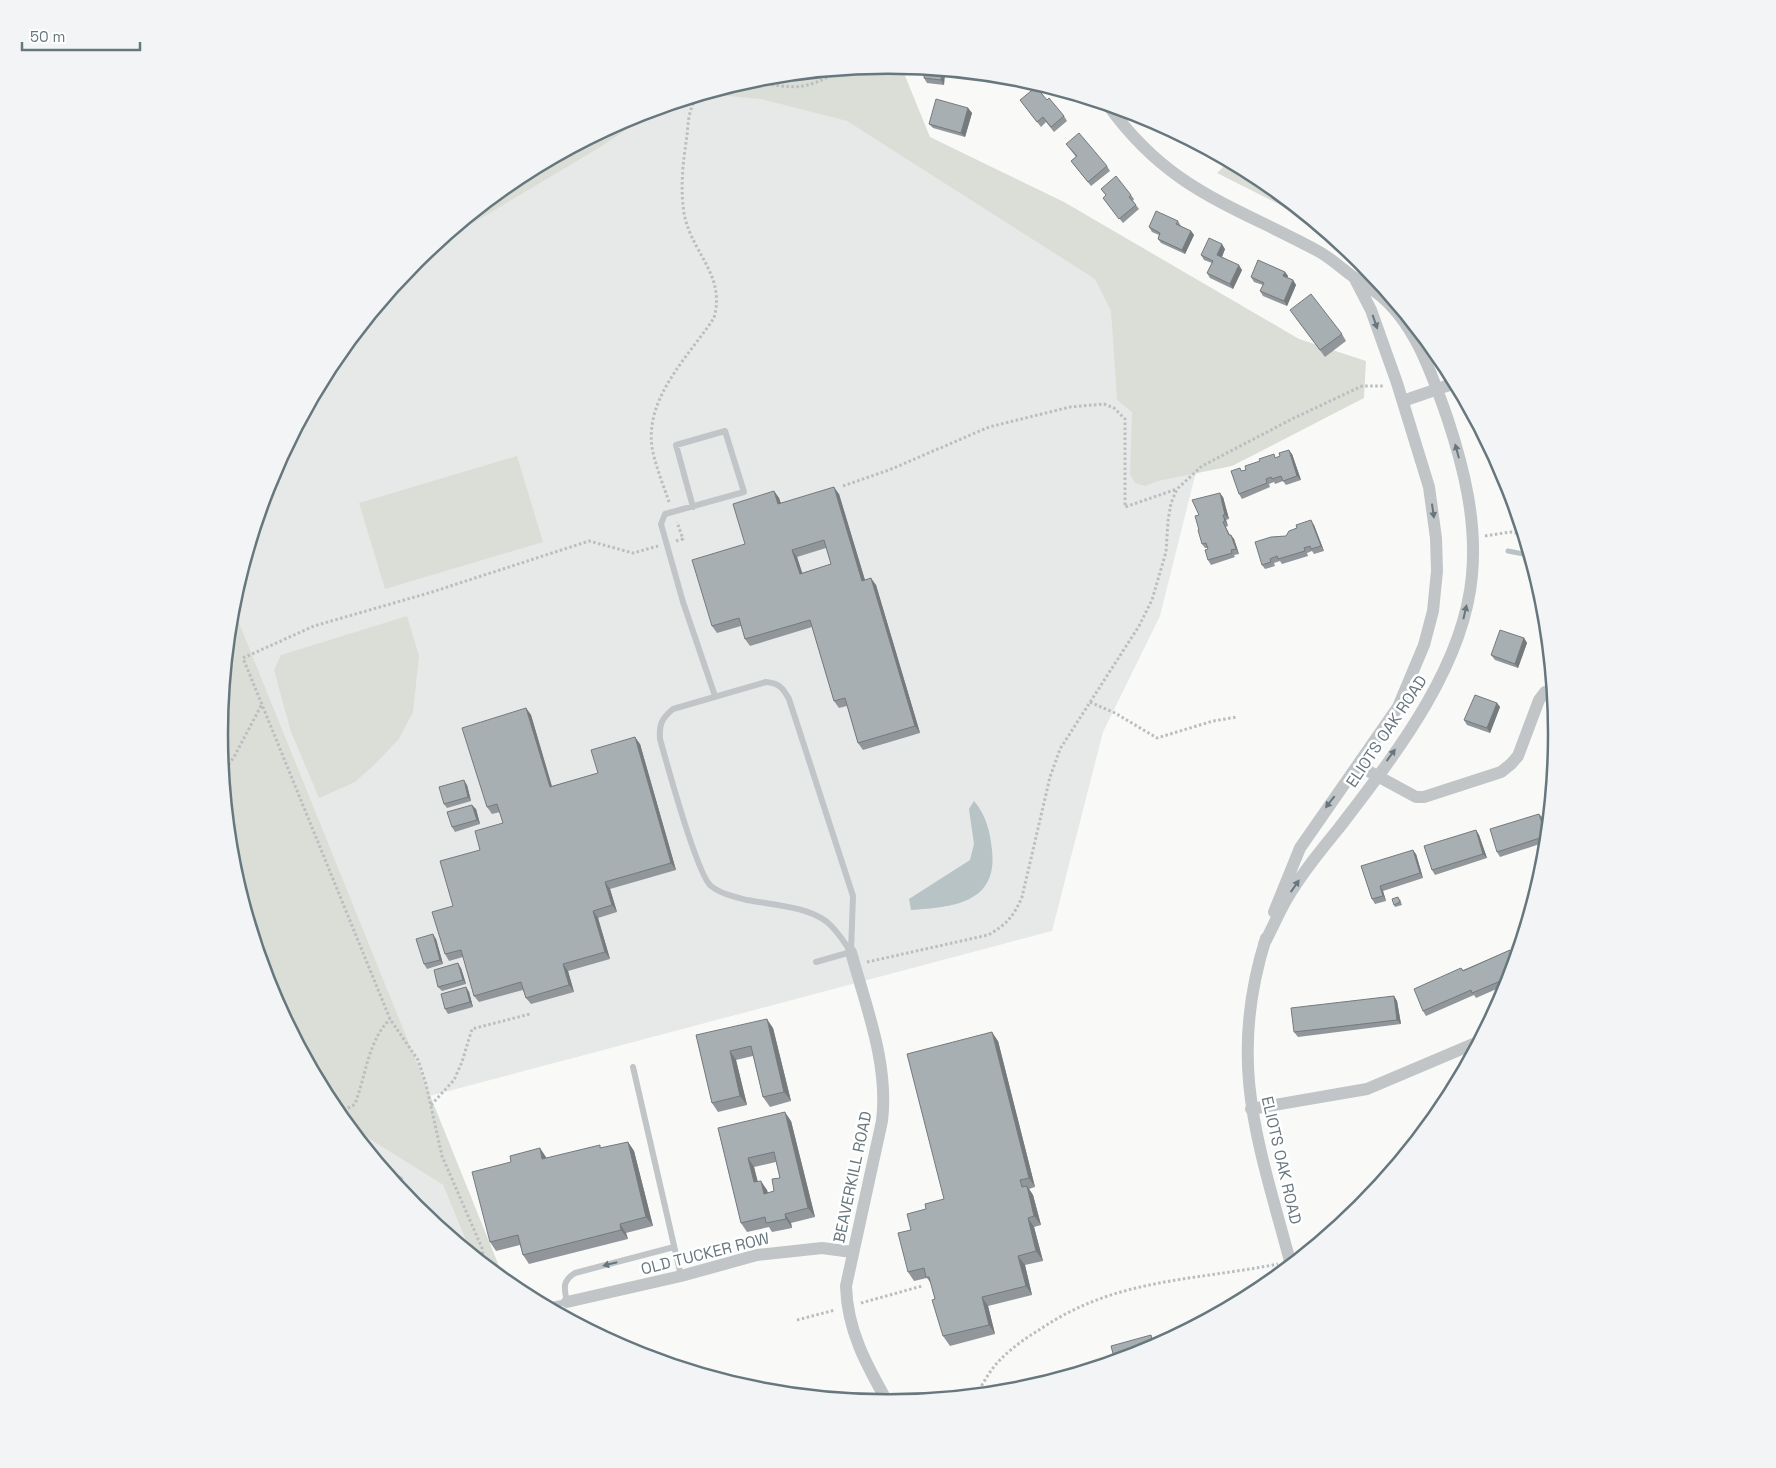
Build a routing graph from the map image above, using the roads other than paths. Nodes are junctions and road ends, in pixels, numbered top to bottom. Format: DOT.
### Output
graph roads {
  1 [pos="1115,114"];
  2 [pos="1355,278"];
  3 [pos="1390,306"];
  4 [pos="1396,313"];
  5 [pos="1448,385"];
  6 [pos="1437,389"];
  7 [pos="1403,401"];
  8 [pos="693,506"];
  9 [pos="1547,691"];
  10 [pos="715,696"];
  11 [pos="1359,766"];
  12 [pos="1376,776"];
  13 [pos="1264,944"];
  14 [pos="852,958"];
  15 [pos="816,962"];
  16 [pos="1470,1045"];
  17 [pos="633,1067"];
  18 [pos="1251,1109"];
  19 [pos="674,1247"];
  20 [pos="852,1252"];
  21 [pos="1289,1259"];
  22 [pos="681,1276"];
  23 [pos="567,1302"];
  24 [pos="555,1304"];
  25 [pos="883,1394"];
  1 -- 2 [label="street, ELIOTS OAK ROAD"];
  2 -- 3 [label="street, ELIOTS OAK ROAD"];
  2 -- 7 [label="street, ELIOTS OAK ROAD, one-way"];
  4 -- 6 [label="street, ELIOTS OAK ROAD"];
  5 -- 6 [label="street"];
  6 -- 7 [label="street"];
  12 -- 6 [label="street, ELIOTS OAK ROAD, one-way"];
  7 -- 11 [label="street, ELIOTS OAK ROAD, one-way"];
  8 -- 8 [label="lane"];
  8 -- 10 [label="lane"];
  9 -- 12 [label="street"];
  10 -- 14 [label="lane"];
  10 -- 14 [label="lane"];
  11 -- 12 [label="street"];
  11 -- 13 [label="street, ELIOTS OAK ROAD, one-way"];
  13 -- 12 [label="street, ELIOTS OAK ROAD, one-way"];
  13 -- 18 [label="street, ELIOTS OAK ROAD"];
  14 -- 15 [label="lane"];
  14 -- 20 [label="street, BEAVERKILL ROAD"];
  16 -- 18 [label="street"];
  17 -- 19 [label="lane"];
  18 -- 21 [label="street, ELIOTS OAK ROAD"];
  19 -- 22 [label="lane"];
  19 -- 23 [label="lane, one-way"];
  20 -- 22 [label="street, OLD TUCKER ROW"];
  20 -- 25 [label="street, BEAVERKILL ROAD"];
  22 -- 23 [label="street, OLD TUCKER ROW"];
  23 -- 24 [label="lane"];
}
